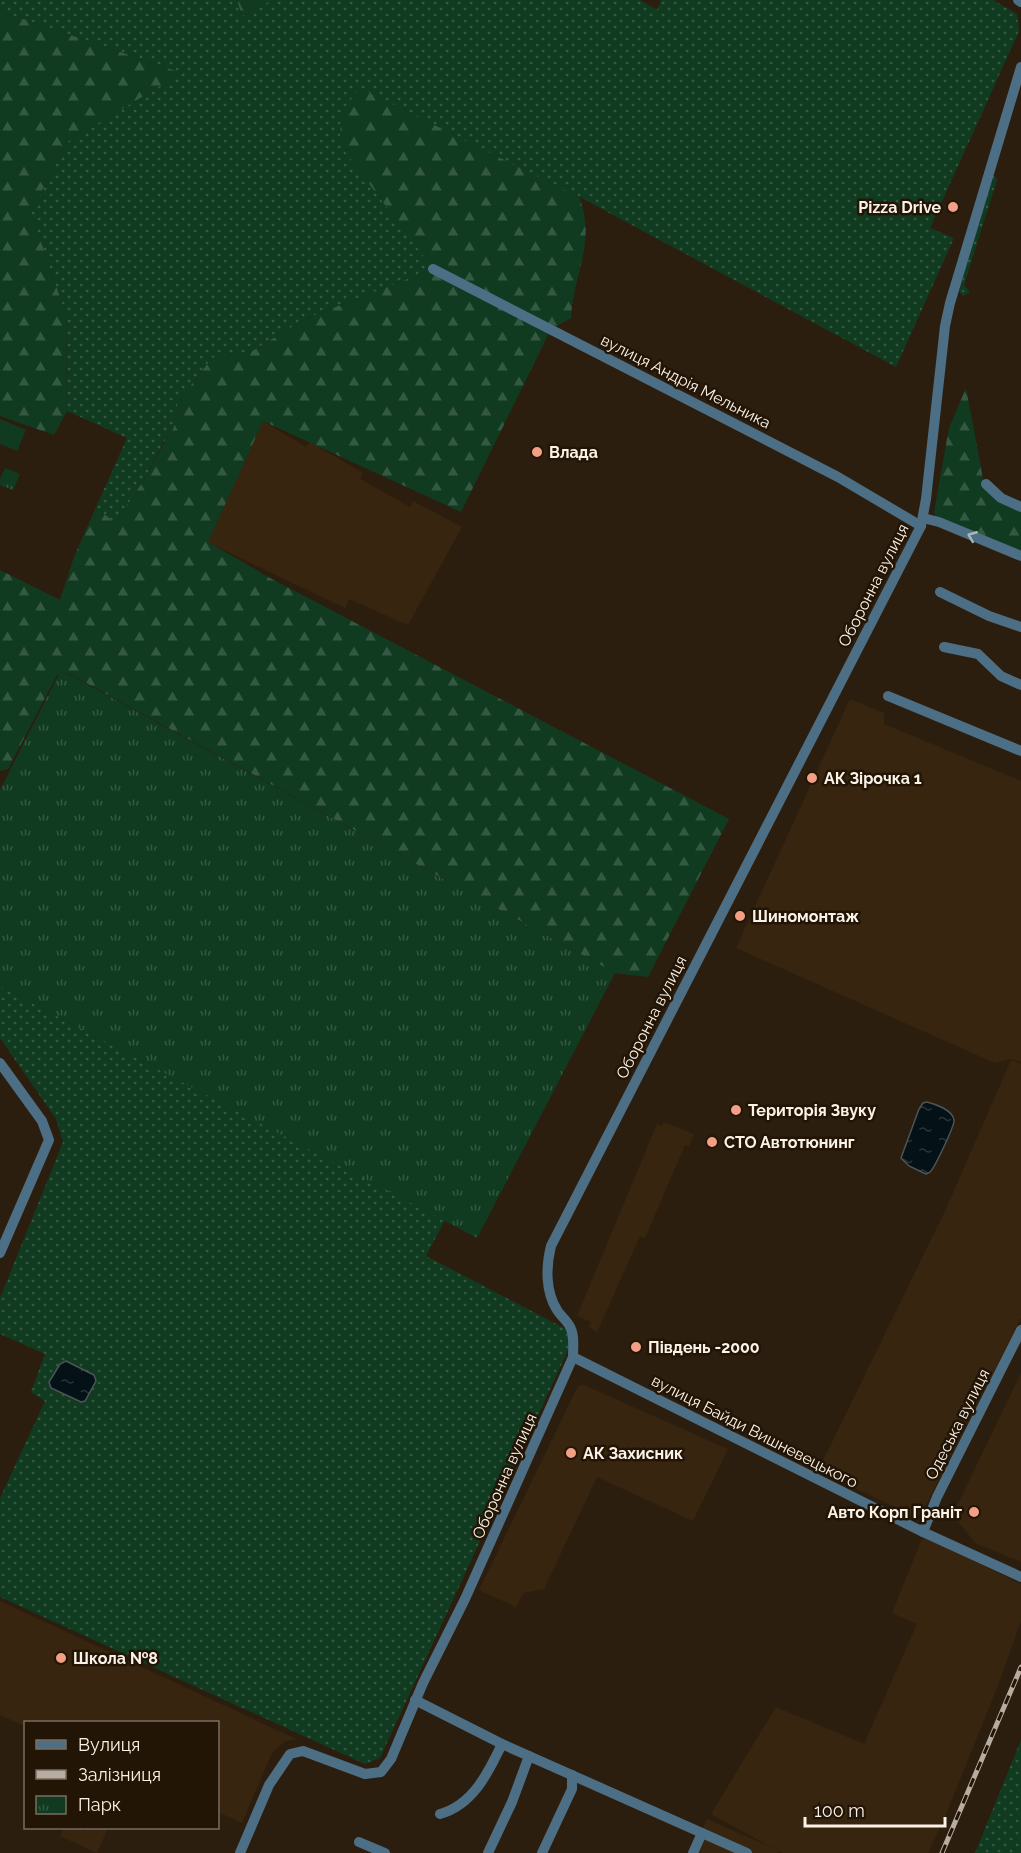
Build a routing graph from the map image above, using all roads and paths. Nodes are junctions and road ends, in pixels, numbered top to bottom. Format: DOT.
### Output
graph roads {
  1 [pos="1021,67"];
  2 [pos="433,269"];
  3 [pos="986,484"];
  4 [pos="1021,507"];
  5 [pos="922,522"];
  6 [pos="1021,556"];
  7 [pos="940,592"];
  8 [pos="1021,627"];
  9 [pos="944,647"];
  10 [pos="1021,686"];
  11 [pos="888,696"];
  12 [pos="1021,751"];
  13 [pos="0,1063"];
  14 [pos="0,1253"];
  15 [pos="1021,1330"];
  16 [pos="573,1357"];
  17 [pos="923,1532"];
  18 [pos="1021,1577"];
  19 [pos="415,1700"];
  20 [pos="502,1744"];
  21 [pos="529,1756"];
  22 [pos="572,1774"];
  23 [pos="440,1814"];
  24 [pos="702,1833"];
  25 [pos="359,1842"];
  26 [pos="240,1853"];
  27 [pos="385,1853"];
  28 [pos="488,1853"];
  29 [pos="542,1853"];
  30 [pos="693,1853"];
  31 [pos="747,1853"];
  1 -- 5 [label="street, Оборонна вулиця"];
  2 -- 5 [label="street, вулиця Андрія Мельника"];
  3 -- 4 [label="street"];
  6 -- 5 [label="street, вулиця Андрія Мельника, one-way"];
  5 -- 16 [label="street, Оборонна вулиця"];
  7 -- 8 [label="street"];
  9 -- 10 [label="street"];
  11 -- 12 [label="street"];
  13 -- 14 [label="street"];
  15 -- 17 [label="street, Одеська вулиця"];
  16 -- 17 [label="street, вулиця Байди Вишневецького"];
  16 -- 19 [label="street, Оборонна вулиця"];
  17 -- 18 [label="street, вулиця Байди Вишневецького"];
  19 -- 20 [label="street"];
  19 -- 26 [label="street, Оборонна вулиця"];
  20 -- 21 [label="street"];
  20 -- 23 [label="street"];
  21 -- 22 [label="street"];
  21 -- 28 [label="street"];
  22 -- 24 [label="street"];
  22 -- 29 [label="street"];
  24 -- 30 [label="street"];
  24 -- 31 [label="street"];
  25 -- 27 [label="street"];
}
